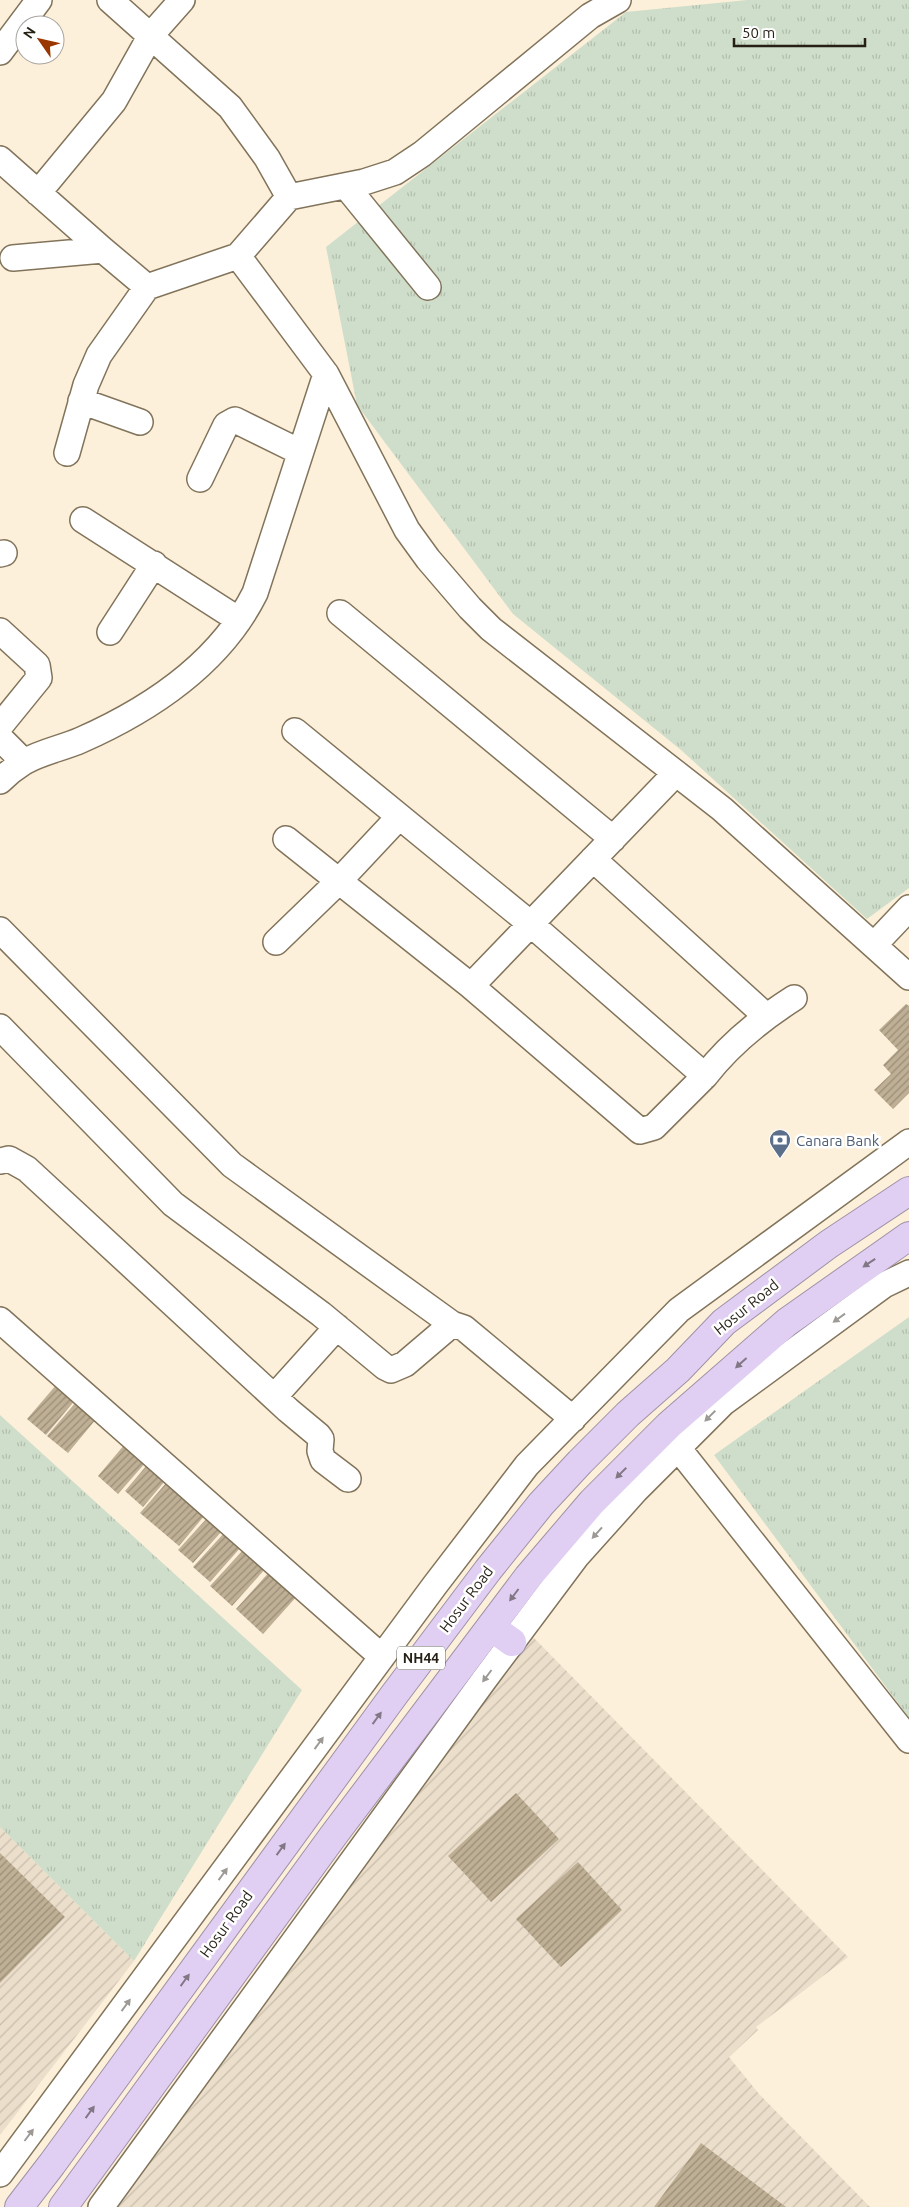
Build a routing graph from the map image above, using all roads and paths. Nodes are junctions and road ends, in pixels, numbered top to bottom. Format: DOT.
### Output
graph roads {
  1 [pos="39,0"];
  2 [pos="110,0"];
  3 [pos="182,0"];
  4 [pos="618,0"];
  5 [pos="151,35"];
  6 [pos="0,52"];
  7 [pos="0,159"];
  8 [pos="346,186"];
  9 [pos="38,193"];
  10 [pos="289,198"];
  11 [pos="103,250"];
  12 [pos="238,256"];
  13 [pos="14,258"];
  14 [pos="428,286"];
  15 [pos="148,287"];
  16 [pos="326,374"];
  17 [pos="81,401"];
  18 [pos="140,422"];
  19 [pos="300,452"];
  20 [pos="67,453"];
  21 [pos="200,479"];
  22 [pos="83,520"];
  23 [pos="154,564"];
  24 [pos="340,613"];
  25 [pos="239,620"];
  26 [pos="0,631"];
  27 [pos="110,632"];
  28 [pos="0,726"];
  29 [pos="294,731"];
  30 [pos="0,738"];
  31 [pos="24,762"];
  32 [pos="676,773"];
  33 [pos="0,781"];
  34 [pos="399,817"];
  35 [pos="286,839"];
  36 [pos="613,839"];
  37 [pos="593,859"];
  38 [pos="339,882"];
  39 [pos="909,908"];
  40 [pos="532,925"];
  41 [pos="0,930"];
  42 [pos="276,942"];
  43 [pos="874,945"];
  44 [pos="909,977"];
  45 [pos="471,986"];
  46 [pos="794,998"];
  47 [pos="766,1016"];
  48 [pos="0,1027"];
  49 [pos="705,1076"];
  50 [pos="909,1142"];
  51 [pos="0,1160"];
  52 [pos="909,1192"];
  53 [pos="909,1236"];
  54 [pos="909,1273"];
  55 [pos="0,1320"];
  56 [pos="452,1324"];
  57 [pos="337,1327"];
  58 [pos="274,1397"];
  59 [pos="572,1418"];
  60 [pos="678,1448"];
  61 [pos="348,1479"];
  62 [pos="501,1634"];
  63 [pos="382,1657"];
  64 [pos="909,1740"];
  65 [pos="0,2174"];
  66 [pos="19,2207"];
  67 [pos="63,2207"];
  68 [pos="101,2207"];
  1 -- 6 [label="street"];
  2 -- 5 [label="street"];
  3 -- 5 [label="street"];
  4 -- 8 [label="street"];
  5 -- 9 [label="street"];
  5 -- 10 [label="street"];
  7 -- 9 [label="street"];
  8 -- 10 [label="street"];
  8 -- 14 [label="street"];
  9 -- 11 [label="street"];
  10 -- 12 [label="street"];
  11 -- 13 [label="street"];
  11 -- 15 [label="street"];
  12 -- 15 [label="street"];
  12 -- 16 [label="street"];
  15 -- 17 [label="street"];
  16 -- 19 [label="street"];
  16 -- 32 [label="street"];
  17 -- 18 [label="street"];
  17 -- 20 [label="street"];
  19 -- 21 [label="street"];
  19 -- 25 [label="street"];
  22 -- 23 [label="street"];
  23 -- 25 [label="street"];
  23 -- 27 [label="street"];
  24 -- 36 [label="street"];
  25 -- 31 [label="street"];
  26 -- 28 [label="street"];
  29 -- 34 [label="street"];
  30 -- 31 [label="street"];
  31 -- 33 [label="street"];
  32 -- 36 [label="street"];
  32 -- 43 [label="street"];
  34 -- 38 [label="street"];
  34 -- 40 [label="street"];
  35 -- 38 [label="street"];
  36 -- 37 [label="street"];
  37 -- 40 [label="street"];
  37 -- 47 [label="street"];
  38 -- 42 [label="street"];
  38 -- 45 [label="street"];
  39 -- 43 [label="street"];
  40 -- 45 [label="street"];
  40 -- 49 [label="street"];
  41 -- 56 [label="street"];
  43 -- 44 [label="street"];
  45 -- 49 [label="street"];
  46 -- 47 [label="street"];
  47 -- 49 [label="street"];
  48 -- 57 [label="street"];
  50 -- 59 [label="street"];
  51 -- 58 [label="street"];
  66 -- 52 [label="highway, Hosur Road / NH44, one-way"];
  53 -- 62 [label="highway, NH44, one-way"];
  54 -- 60 [label="street, one-way"];
  55 -- 63 [label="street"];
  56 -- 57 [label="street"];
  56 -- 59 [label="street"];
  57 -- 58 [label="street"];
  58 -- 61 [label="street"];
  59 -- 63 [label="street"];
  60 -- 62 [label="street, one-way"];
  60 -- 64 [label="street"];
  62 -- 67 [label="highway, NH44"];
  62 -- 68 [label="street, one-way"];
  65 -- 63 [label="street, one-way"];
}
